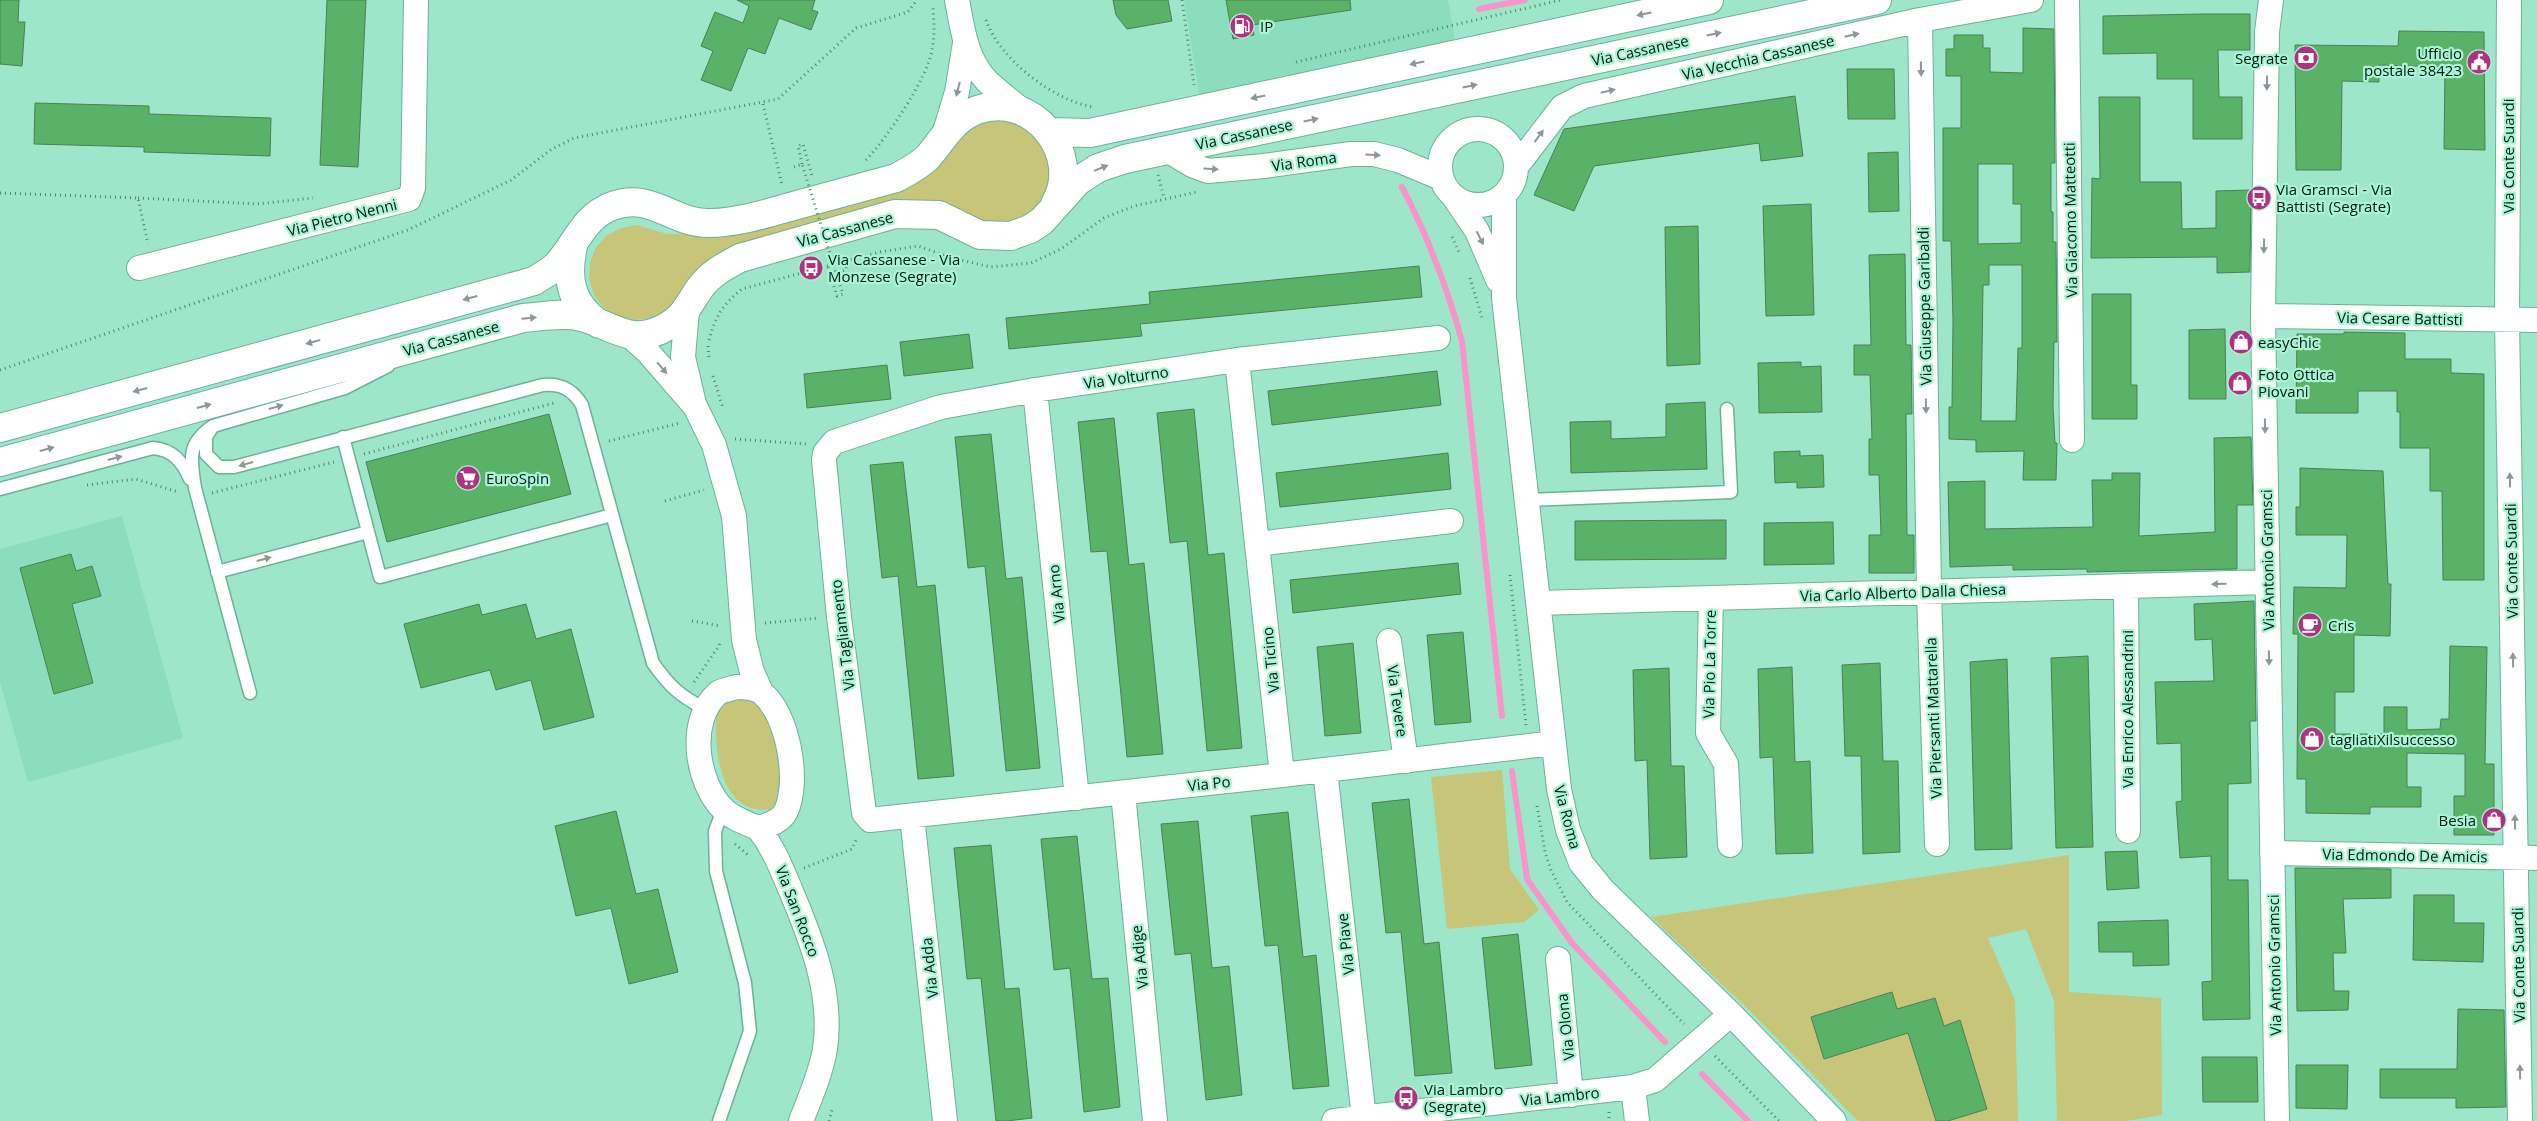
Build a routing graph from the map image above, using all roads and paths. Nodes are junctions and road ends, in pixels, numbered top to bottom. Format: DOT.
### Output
graph roads {
  1 [pos="416,0"];
  2 [pos="917,0"];
  3 [pos="933,0"];
  4 [pos="957,0"];
  5 [pos="1182,0"];
  6 [pos="1561,0"];
  7 [pos="1709,0"];
  8 [pos="1877,0"];
  9 [pos="2031,0"];
  10 [pos="2067,0"];
  11 [pos="2262,0"];
  12 [pos="2271,0"];
  13 [pos="2509,0"];
  14 [pos="985,17"];
  15 [pos="1920,20"];
  16 [pos="2267,32"];
  17 [pos="965,41"];
  18 [pos="1290,63"];
  19 [pos="1204,83"];
  20 [pos="1194,85"];
  21 [pos="1185,88"];
  22 [pos="1095,107"];
  23 [pos="1026,113"];
  24 [pos="1050,132"];
  25 [pos="944,135"];
  26 [pos="1162,162"];
  27 [pos="860,163"];
  28 [pos="802,164"];
  29 [pos="794,167"];
  30 [pos="1516,167"];
  31 [pos="820,175"];
  32 [pos="790,184"];
  33 [pos="1448,187"];
  34 [pos="0,193"];
  35 [pos="1504,194"];
  36 [pos="138,198"];
  37 [pos="320,198"];
  38 [pos="1164,198"];
  39 [pos="1051,210"];
  40 [pos="573,246"];
  41 [pos="146,266"];
  42 [pos="828,267"];
  43 [pos="836,273"];
  44 [pos="1504,298"];
  45 [pos="687,310"];
  46 [pos="2263,316"];
  47 [pos="2507,319"];
  48 [pos="2537,320"];
  49 [pos="600,325"];
  50 [pos="628,334"];
  51 [pos="1438,338"];
  52 [pos="435,342"];
  53 [pos="1237,360"];
  54 [pos="709,364"];
  55 [pos="712,373"];
  56 [pos="1035,390"];
  57 [pos="694,404"];
  58 [pos="1728,409"];
  59 [pos="724,411"];
  60 [pos="213,426"];
  61 [pos="0,428"];
  62 [pos="343,437"];
  63 [pos="2072,440"];
  64 [pos="723,442"];
  65 [pos="827,450"];
  66 [pos="0,462"];
  67 [pos="195,488"];
  68 [pos="0,489"];
  69 [pos="705,490"];
  70 [pos="665,500"];
  71 [pos="1528,500"];
  72 [pos="612,515"];
  73 [pos="1451,522"];
  74 [pos="368,532"];
  75 [pos="1257,544"];
  76 [pos="217,572"];
  77 [pos="2267,582"];
  78 [pos="2126,586"];
  79 [pos="1929,592"];
  80 [pos="1711,598"];
  81 [pos="1538,603"];
  82 [pos="744,640"];
  83 [pos="1389,641"];
  84 [pos="761,692"];
  85 [pos="250,693"];
  86 [pos="712,700"];
  87 [pos="1554,743"];
  88 [pos="1406,761"];
  89 [pos="1325,770"];
  90 [pos="1282,776"];
  91 [pos="1123,793"];
  92 [pos="1077,798"];
  93 [pos="724,810"];
  94 [pos="866,816"];
  95 [pos="912,816"];
  96 [pos="766,826"];
  97 [pos="2128,831"];
  98 [pos="1937,844"];
  99 [pos="1730,845"];
  100 [pos="2272,853"];
  101 [pos="2526,858"];
  102 [pos="783,874"];
  103 [pos="1558,959"];
  104 [pos="1731,1014"];
  105 [pos="1633,1088"];
  106 [pos="1571,1095"];
  107 [pos="1364,1118"];
  108 [pos="719,1121"];
  109 [pos="801,1121"];
  110 [pos="945,1121"];
  111 [pos="1156,1121"];
  112 [pos="1334,1121"];
  113 [pos="1637,1121"];
  114 [pos="1834,1121"];
  115 [pos="2277,1121"];
  116 [pos="2520,1121"];
  1 -- 41 [label="street, Via Pietro Nenni"];
  2 -- 32 [label="path"];
  3 -- 27 [label="path"];
  4 -- 17 [label="street"];
  5 -- 20 [label="path"];
  6 -- 18 [label="path"];
  7 -- 24 [label="main road, one-way"];
  26 -- 8 [label="main road, Via Cassanese, one-way"];
  9 -- 15 [label="street, Via Vecchia Cassanese"];
  10 -- 63 [label="street, Via Giacomo Matteotti"];
  11 -- 16 [label="street"];
  12 -- 16 [label="street, Via Antonio Gramsci"];
  13 -- 47 [label="street, Via Conte Suardi"];
  14 -- 22 [label="path"];
  30 -- 15 [label="street, Via Vecchia Cassanese, one-way"];
  15 -- 79 [label="street, Via Giuseppe Garibaldi, one-way"];
  16 -- 46 [label="street, Via Antonio Gramsci, one-way"];
  17 -- 23 [label="street"];
  17 -- 25 [label="street, one-way"];
  19 -- 20 [label="path"];
  20 -- 21 [label="path"];
  23 -- 24 [label="main road"];
  23 -- 25 [label="main road"];
  24 -- 39 [label="main road"];
  25 -- 40 [label="main road"];
  26 -- 33 [label="street, Via Roma, one-way"];
  26 -- 38 [label="path"];
  39 -- 26 [label="main road, Via Cassanese, one-way"];
  28 -- 29 [label="path, bridge"];
  28 -- 31 [label="path"];
  28 -- 43 [label="path, bridge"];
  30 -- 33 [label="street"];
  30 -- 35 [label="street"];
  33 -- 35 [label="street"];
  33 -- 44 [label="street, Via Roma, one-way"];
  34 -- 36 [label="path"];
  35 -- 44 [label="street, Via Roma"];
  36 -- 37 [label="path"];
  36 -- 41 [label="path"];
  39 -- 45 [label="main road, Via Cassanese"];
  40 -- 49 [label="main road"];
  40 -- 61 [label="main road, one-way"];
  42 -- 43 [label="path, bridge"];
  42 -- 43 [label="path"];
  42 -- 54 [label="path"];
  44 -- 71 [label="street, Via Roma"];
  45 -- 50 [label="main road, Via Cassanese"];
  45 -- 57 [label="street"];
  46 -- 47 [label="street, Via Cesare Battisti"];
  46 -- 77 [label="street, Via Antonio Gramsci, one-way"];
  47 -- 48 [label="street, Via Cesare Battisti"];
  101 -- 47 [label="street, Via Conte Suardi, one-way"];
  49 -- 50 [label="main road, Via Cassanese"];
  52 -- 49 [label="main road, Via Cassanese, one-way"];
  50 -- 57 [label="street, one-way"];
  51 -- 53 [label="street, Via Volturno"];
  60 -- 52 [label="lane, one-way"];
  66 -- 52 [label="main road, Via Cassanese, one-way"];
  53 -- 56 [label="street, Via Volturno"];
  53 -- 75 [label="street, Via Ticino"];
  55 -- 59 [label="path"];
  56 -- 65 [label="street, Via Volturno"];
  56 -- 92 [label="street, Via Arno"];
  57 -- 64 [label="street"];
  58 -- 71 [label="lane"];
  62 -- 60 [label="lane, one-way"];
  60 -- 67 [label="lane"];
  62 -- 72 [label="lane"];
  62 -- 74 [label="lane"];
  64 -- 65 [label="path"];
  64 -- 82 [label="street"];
  65 -- 94 [label="street, Via Tagliamento"];
  68 -- 67 [label="lane, one-way"];
  67 -- 76 [label="lane"];
  69 -- 70 [label="path"];
  71 -- 81 [label="street, Via Roma"];
  72 -- 74 [label="lane"];
  72 -- 86 [label="lane"];
  73 -- 75 [label="street"];
  76 -- 74 [label="lane, one-way"];
  75 -- 90 [label="street, Via Ticino"];
  76 -- 85 [label="lane"];
  77 -- 78 [label="street, Via Carlo Alberto Dalla Chiesa, one-way"];
  77 -- 100 [label="street, Via Antonio Gramsci, one-way"];
  78 -- 79 [label="street, Via Carlo Alberto Dalla Chiesa"];
  78 -- 97 [label="street, Via Enrico Alessandrini"];
  79 -- 80 [label="street, Via Carlo Alberto Dalla Chiesa"];
  79 -- 98 [label="street, Via Piersanti Mattarella"];
  80 -- 81 [label="street, Via Carlo Alberto Dalla Chiesa"];
  80 -- 99 [label="street, Via Pio La Torre"];
  81 -- 87 [label="street, Via Roma"];
  82 -- 84 [label="street"];
  82 -- 86 [label="street"];
  83 -- 88 [label="street, Via Tevere"];
  84 -- 86 [label="street"];
  84 -- 96 [label="street"];
  86 -- 93 [label="street"];
  87 -- 88 [label="street, Via Po"];
  87 -- 104 [label="street, Via Roma"];
  88 -- 89 [label="street, Via Po"];
  89 -- 90 [label="street, Via Po"];
  89 -- 107 [label="street, Via Piave"];
  90 -- 91 [label="street, Via Po"];
  91 -- 92 [label="street, Via Po"];
  91 -- 111 [label="street, Via Adige"];
  92 -- 95 [label="street, Via Po"];
  93 -- 96 [label="street"];
  93 -- 108 [label="lane"];
  94 -- 95 [label="street, Via Po"];
  94 -- 102 [label="path"];
  95 -- 110 [label="street, Via Adda"];
  96 -- 102 [label="street, Via San Rocco"];
  100 -- 101 [label="street, Via Edmondo De Amicis"];
  100 -- 115 [label="street, Via Antonio Gramsci"];
  116 -- 101 [label="street, Via Conte Suardi, one-way"];
  102 -- 109 [label="street, Via San Rocco"];
  103 -- 106 [label="street, Via Olona"];
  104 -- 105 [label="street, Via Lambro"];
  104 -- 114 [label="street, Via Roma"];
  105 -- 106 [label="street, Via Lambro"];
  105 -- 113 [label="street"];
  106 -- 107 [label="street, Via Lambro"];
  107 -- 112 [label="street, Via Lambro"];
}
